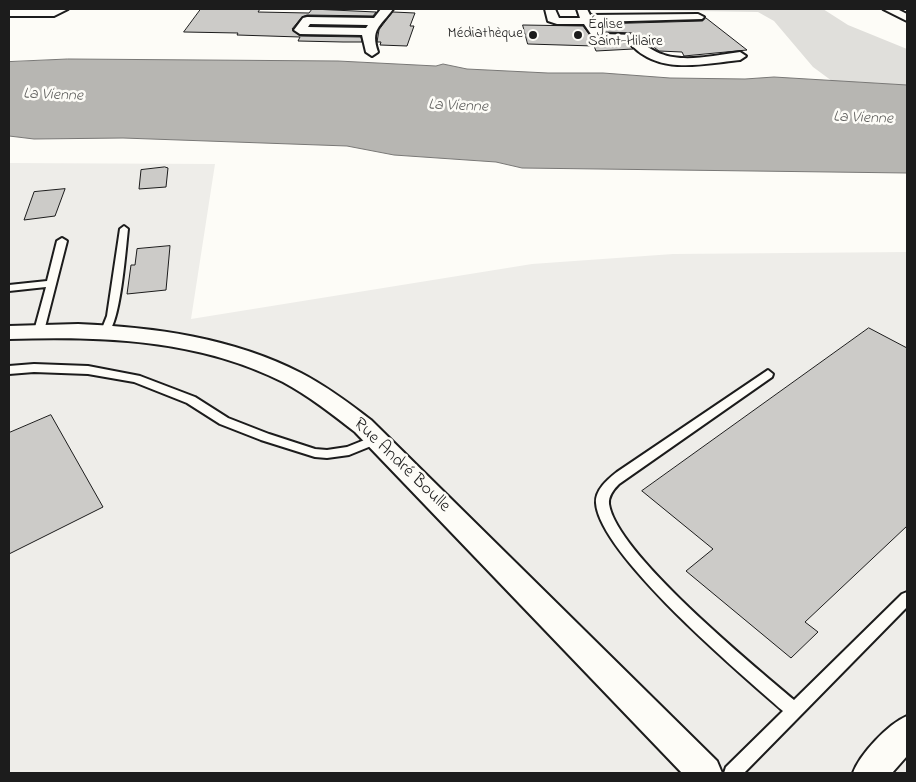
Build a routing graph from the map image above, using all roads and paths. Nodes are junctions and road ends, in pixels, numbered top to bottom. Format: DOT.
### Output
graph roads {
  1 [pos="62,9"];
  2 [pos="387,9"];
  3 [pos="550,9"];
  4 [pos="889,9"];
  5 [pos="9,13"];
  6 [pos="585,16"];
  7 [pos="698,17"];
  8 [pos="907,18"];
  9 [pos="372,27"];
  10 [pos="372,52"];
  11 [pos="740,56"];
  12 [pos="124,229"];
  13 [pos="62,241"];
  14 [pos="51,283"];
  15 [pos="9,288"];
  16 [pos="39,331"];
  17 [pos="106,331"];
  18 [pos="9,333"];
  19 [pos="9,370"];
  20 [pos="768,374"];
  21 [pos="377,440"];
  22 [pos="907,598"];
  23 [pos="794,711"];
  24 [pos="907,732"];
  25 [pos="705,773"];
  26 [pos="732,773"];
  27 [pos="870,773"];
  1 -- 5 [label="street"];
  2 -- 9 [label="street"];
  3 -- 6 [label="street"];
  4 -- 8 [label="street"];
  6 -- 7 [label="street"];
  6 -- 11 [label="street"];
  9 -- 9 [label="street"];
  9 -- 10 [label="street"];
  12 -- 17 [label="lane"];
  13 -- 14 [label="lane"];
  14 -- 15 [label="lane"];
  14 -- 16 [label="lane"];
  16 -- 17 [label="street, Rue André Boulle"];
  16 -- 18 [label="street, Rue André Boulle"];
  17 -- 21 [label="street, Rue André Boulle"];
  19 -- 21 [label="lane"];
  20 -- 23 [label="lane"];
  21 -- 25 [label="street, Rue André Boulle"];
  22 -- 23 [label="lane"];
  23 -- 26 [label="lane"];
  24 -- 27 [label="street"];
}
